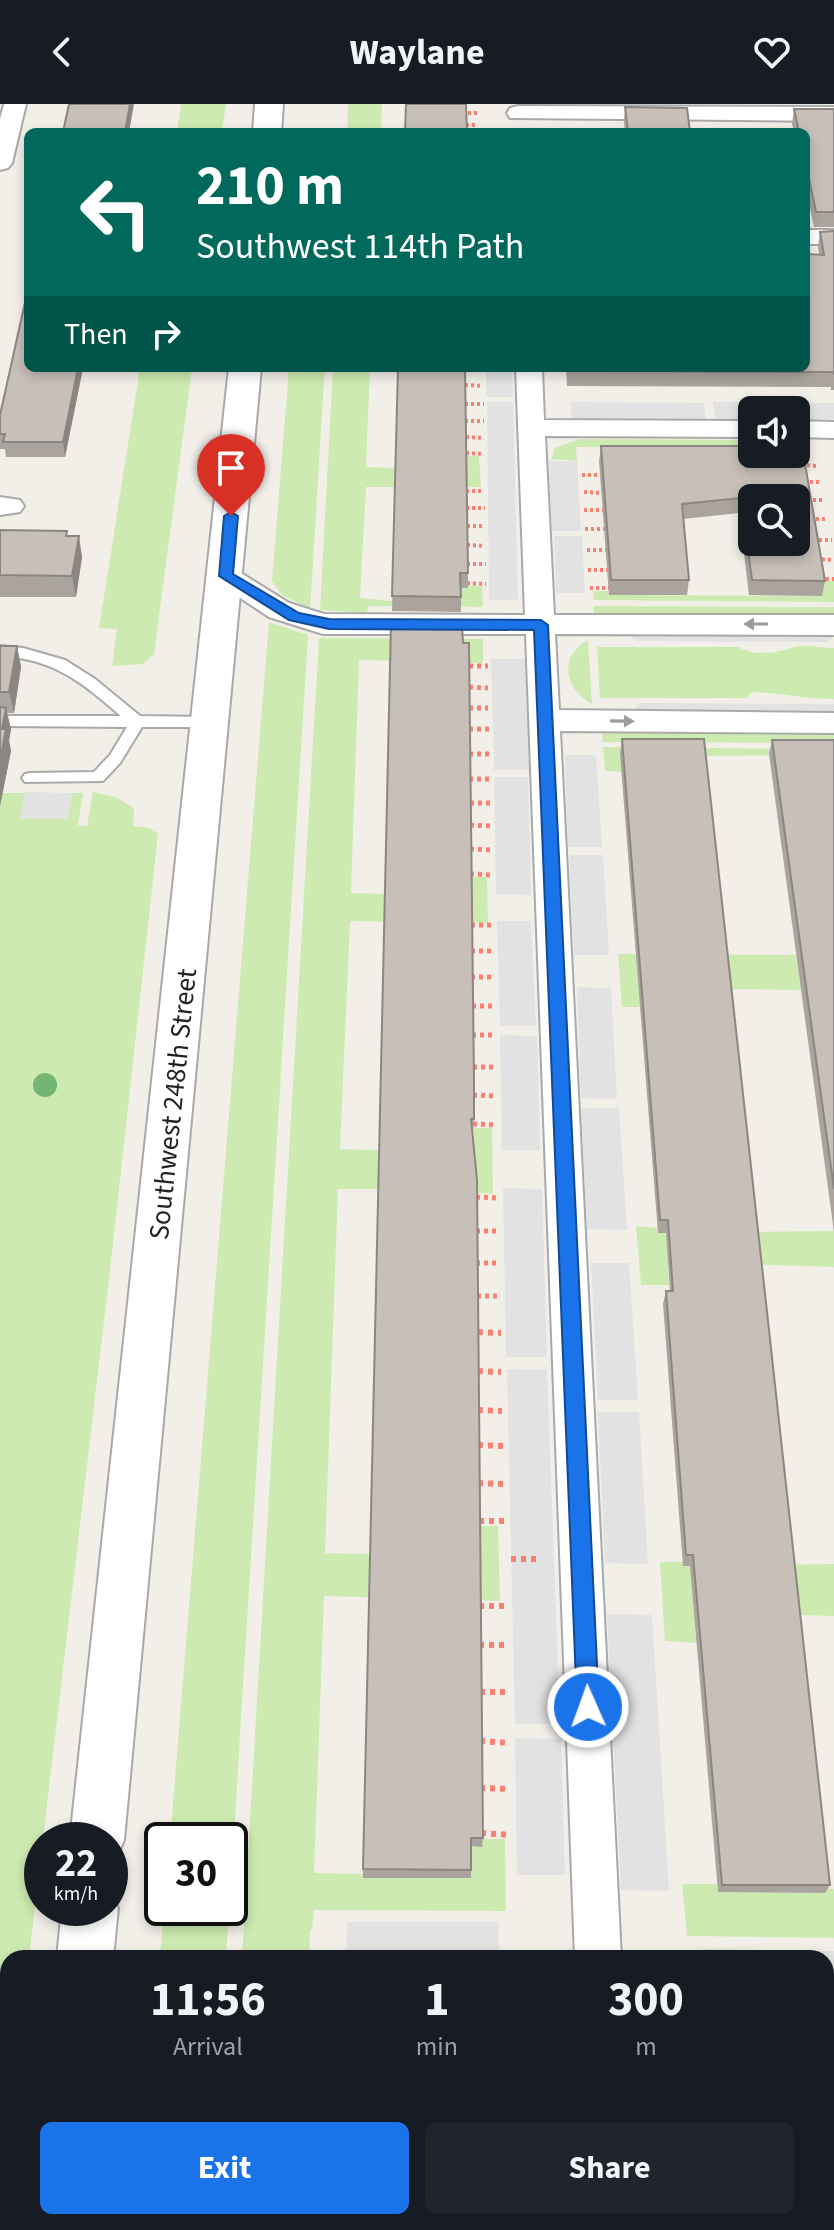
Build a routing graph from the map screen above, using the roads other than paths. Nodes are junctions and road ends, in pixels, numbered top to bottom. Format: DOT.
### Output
graph roads {
  1 [pos="15,104"];
  2 [pos="269,104"];
  3 [pos="834,114"];
  4 [pos="519,116"];
  5 [pos="736,123"];
  6 [pos="267,128"];
  7 [pos="0,163"];
  8 [pos="810,237"];
  9 [pos="834,237"];
  10 [pos="245,372"];
  11 [pos="529,372"];
  12 [pos="532,428"];
  13 [pos="738,429"];
  14 [pos="810,429"];
  15 [pos="834,430"];
  16 [pos="226,576"];
  17 [pos="541,625"];
  18 [pos="834,625"];
  19 [pos="0,651"];
  20 [pos="544,720"];
  21 [pos="0,721"];
  22 [pos="137,722"];
  23 [pos="211,722"];
  24 [pos="834,723"];
  25 [pos="30,778"];
  26 [pos="99,1822"];
  27 [pos="88,1926"];
  28 [pos="86,1950"];
  29 [pos="598,1950"];
  1 -- 7 [label="street"];
  2 -- 6 [label="street"];
  3 -- 5 [label="street"];
  4 -- 5 [label="street"];
  8 -- 9 [label="street"];
  10 -- 16 [label="street, Southwest 248th Street"];
  11 -- 12 [label="street"];
  12 -- 13 [label="street"];
  12 -- 17 [label="street"];
  14 -- 15 [label="street"];
  16 -- 17 [label="street"];
  16 -- 23 [label="street, Southwest 248th Street"];
  18 -- 17 [label="street, one-way"];
  17 -- 20 [label="street"];
  19 -- 22 [label="lane"];
  20 -- 24 [label="street, one-way"];
  20 -- 29 [label="street"];
  21 -- 22 [label="lane"];
  22 -- 23 [label="lane"];
  22 -- 25 [label="lane"];
  23 -- 26 [label="street, Southwest 248th Street"];
  27 -- 28 [label="street"];
}
